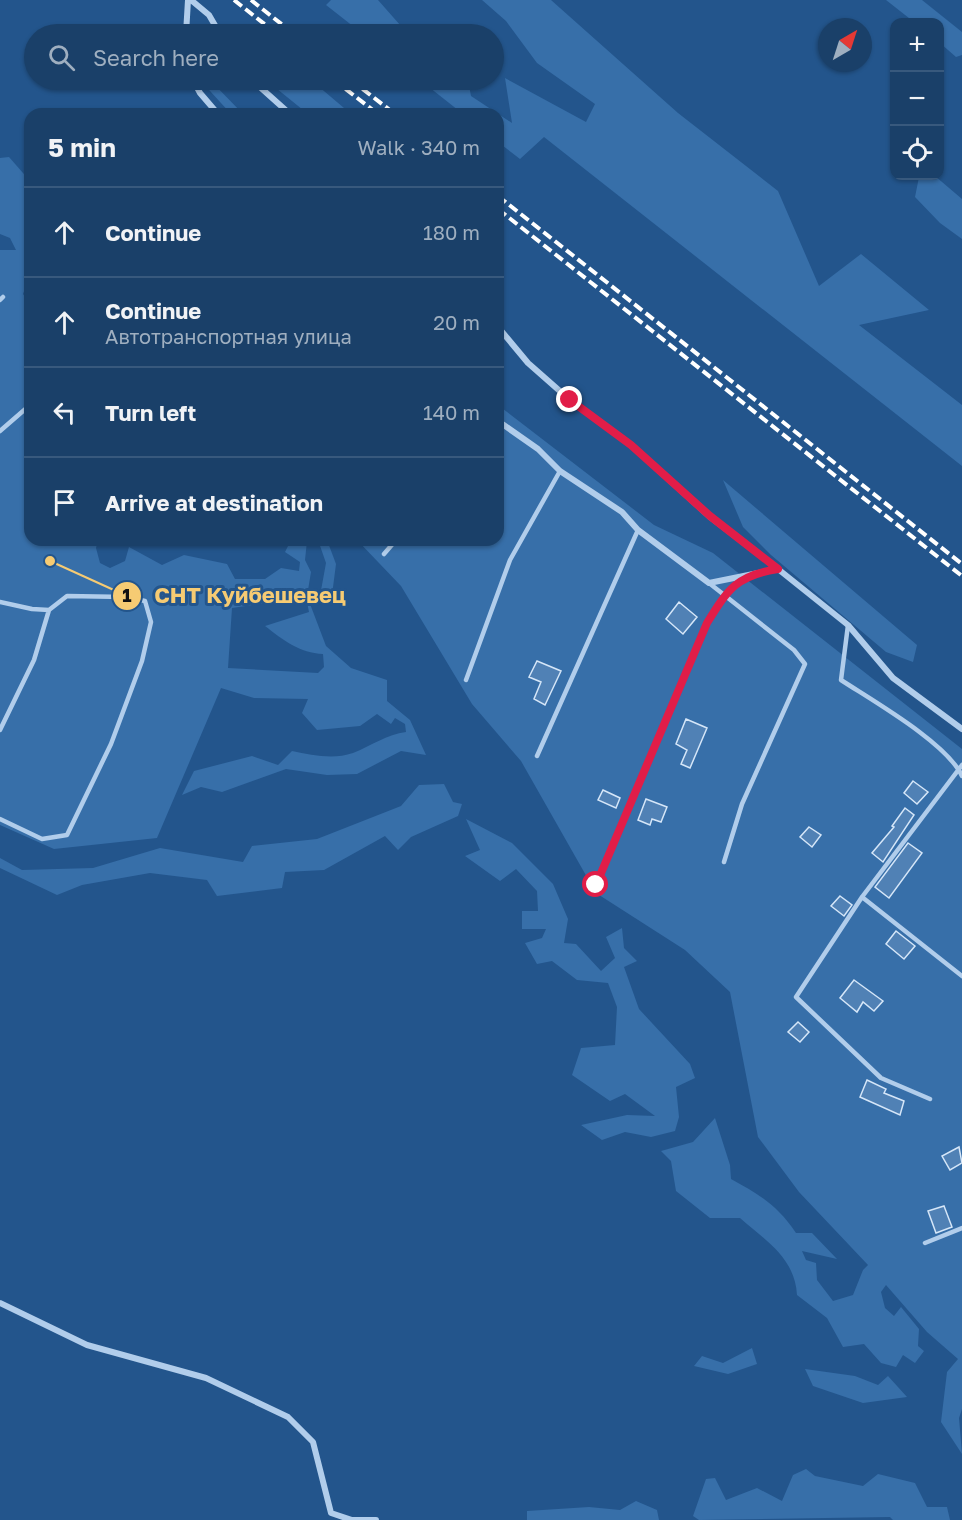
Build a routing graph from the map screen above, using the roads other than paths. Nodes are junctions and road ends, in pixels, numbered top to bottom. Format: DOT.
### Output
graph roads {
  1 [pos="190,0"];
  2 [pos="187,24"];
  3 [pos="214,24"];
  4 [pos="198,90"];
  5 [pos="263,90"];
  6 [pos="213,108"];
  7 [pos="283,108"];
  8 [pos="504,334"];
  9 [pos="24,410"];
  10 [pos="504,425"];
  11 [pos="0,431"];
  12 [pos="560,471"];
  13 [pos="638,530"];
  14 [pos="391,546"];
  15 [pos="384,554"];
  16 [pos="778,569"];
  17 [pos="742,578"];
  18 [pos="709,583"];
  19 [pos="725,594"];
  20 [pos="0,602"];
  21 [pos="49,610"];
  22 [pos="848,625"];
  23 [pos="466,680"];
  24 [pos="962,729"];
  25 [pos="0,730"];
  26 [pos="537,756"];
  27 [pos="960,767"];
  28 [pos="962,776"];
  29 [pos="0,819"];
  30 [pos="724,862"];
  31 [pos="596,885"];
  32 [pos="862,897"];
  33 [pos="962,976"];
  34 [pos="930,1099"];
  35 [pos="962,1228"];
  36 [pos="925,1243"];
  37 [pos="0,1303"];
  38 [pos="375,1520"];
  1 -- 2 [label="street"];
  1 -- 3 [label="street"];
  4 -- 6 [label="street"];
  5 -- 7 [label="street"];
  8 -- 16 [label="street"];
  9 -- 11 [label="lane"];
  10 -- 12 [label="street"];
  12 -- 13 [label="street"];
  12 -- 23 [label="lane"];
  13 -- 18 [label="street"];
  13 -- 26 [label="lane"];
  14 -- 15 [label="lane"];
  16 -- 17 [label="street"];
  16 -- 22 [label="street"];
  17 -- 18 [label="street"];
  17 -- 19 [label="lane"];
  18 -- 19 [label="lane"];
  19 -- 30 [label="lane"];
  19 -- 31 [label="lane"];
  20 -- 21 [label="lane"];
  21 -- 25 [label="lane"];
  21 -- 29 [label="lane"];
  22 -- 24 [label="street"];
  22 -- 27 [label="lane"];
  27 -- 28 [label="lane"];
  27 -- 32 [label="lane"];
  32 -- 33 [label="lane"];
  32 -- 34 [label="lane"];
  35 -- 36 [label="lane"];
  37 -- 38 [label="street"];
}
